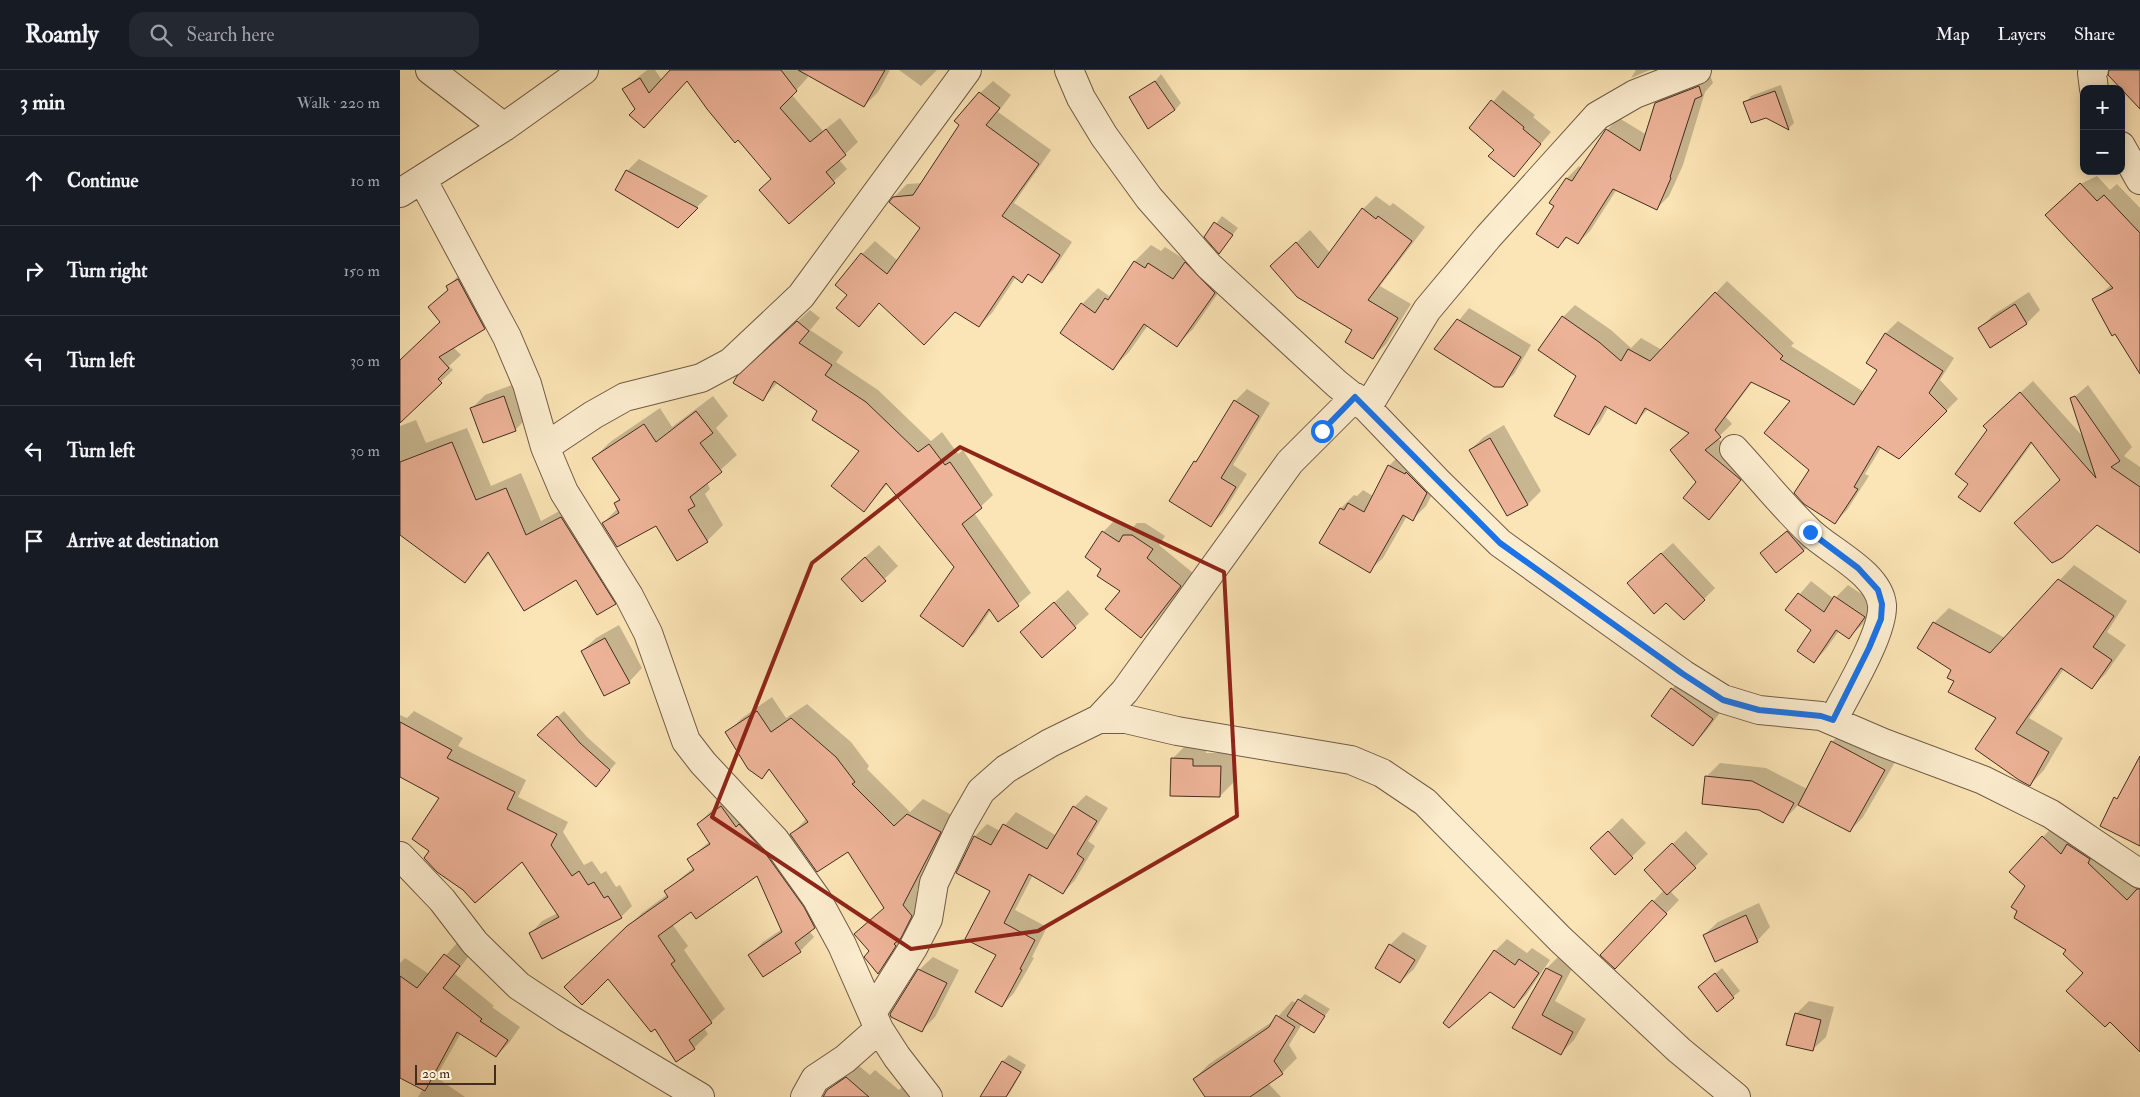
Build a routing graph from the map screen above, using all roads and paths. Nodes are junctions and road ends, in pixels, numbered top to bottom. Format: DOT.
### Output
graph roads {
  1 [pos="430,70"];
  2 [pos="584,70"];
  3 [pos="967,70"];
  4 [pos="1069,70"];
  5 [pos="1697,70"];
  6 [pos="2094,70"];
  7 [pos="2093,85"];
  8 [pos="504,127"];
  9 [pos="2125,153"];
  10 [pos="2140,180"];
  11 [pos="411,186"];
  12 [pos="1361,403"];
  13 [pos="545,447"];
  14 [pos="1734,449"];
  15 [pos="1100,719"];
  16 [pos="1833,720"];
  17 [pos="400,856"];
  18 [pos="2140,874"];
  19 [pos="876,1021"];
  20 [pos="700,1097"];
  21 [pos="805,1097"];
  22 [pos="928,1097"];
  23 [pos="1736,1097"];
  1 -- 8 [label="street"];
  2 -- 8 [label="street"];
  3 -- 13 [label="street"];
  4 -- 12 [label="street"];
  5 -- 12 [label="street"];
  6 -- 7 [label="street"];
  8 -- 11 [label="street"];
  9 -- 10 [label="street"];
  11 -- 13 [label="street"];
  12 -- 15 [label="street"];
  12 -- 16 [label="street"];
  13 -- 19 [label="street"];
  14 -- 16 [label="street"];
  15 -- 19 [label="street"];
  15 -- 23 [label="street"];
  16 -- 18 [label="street"];
  17 -- 20 [label="street"];
  19 -- 21 [label="street"];
  19 -- 22 [label="street"];
}
